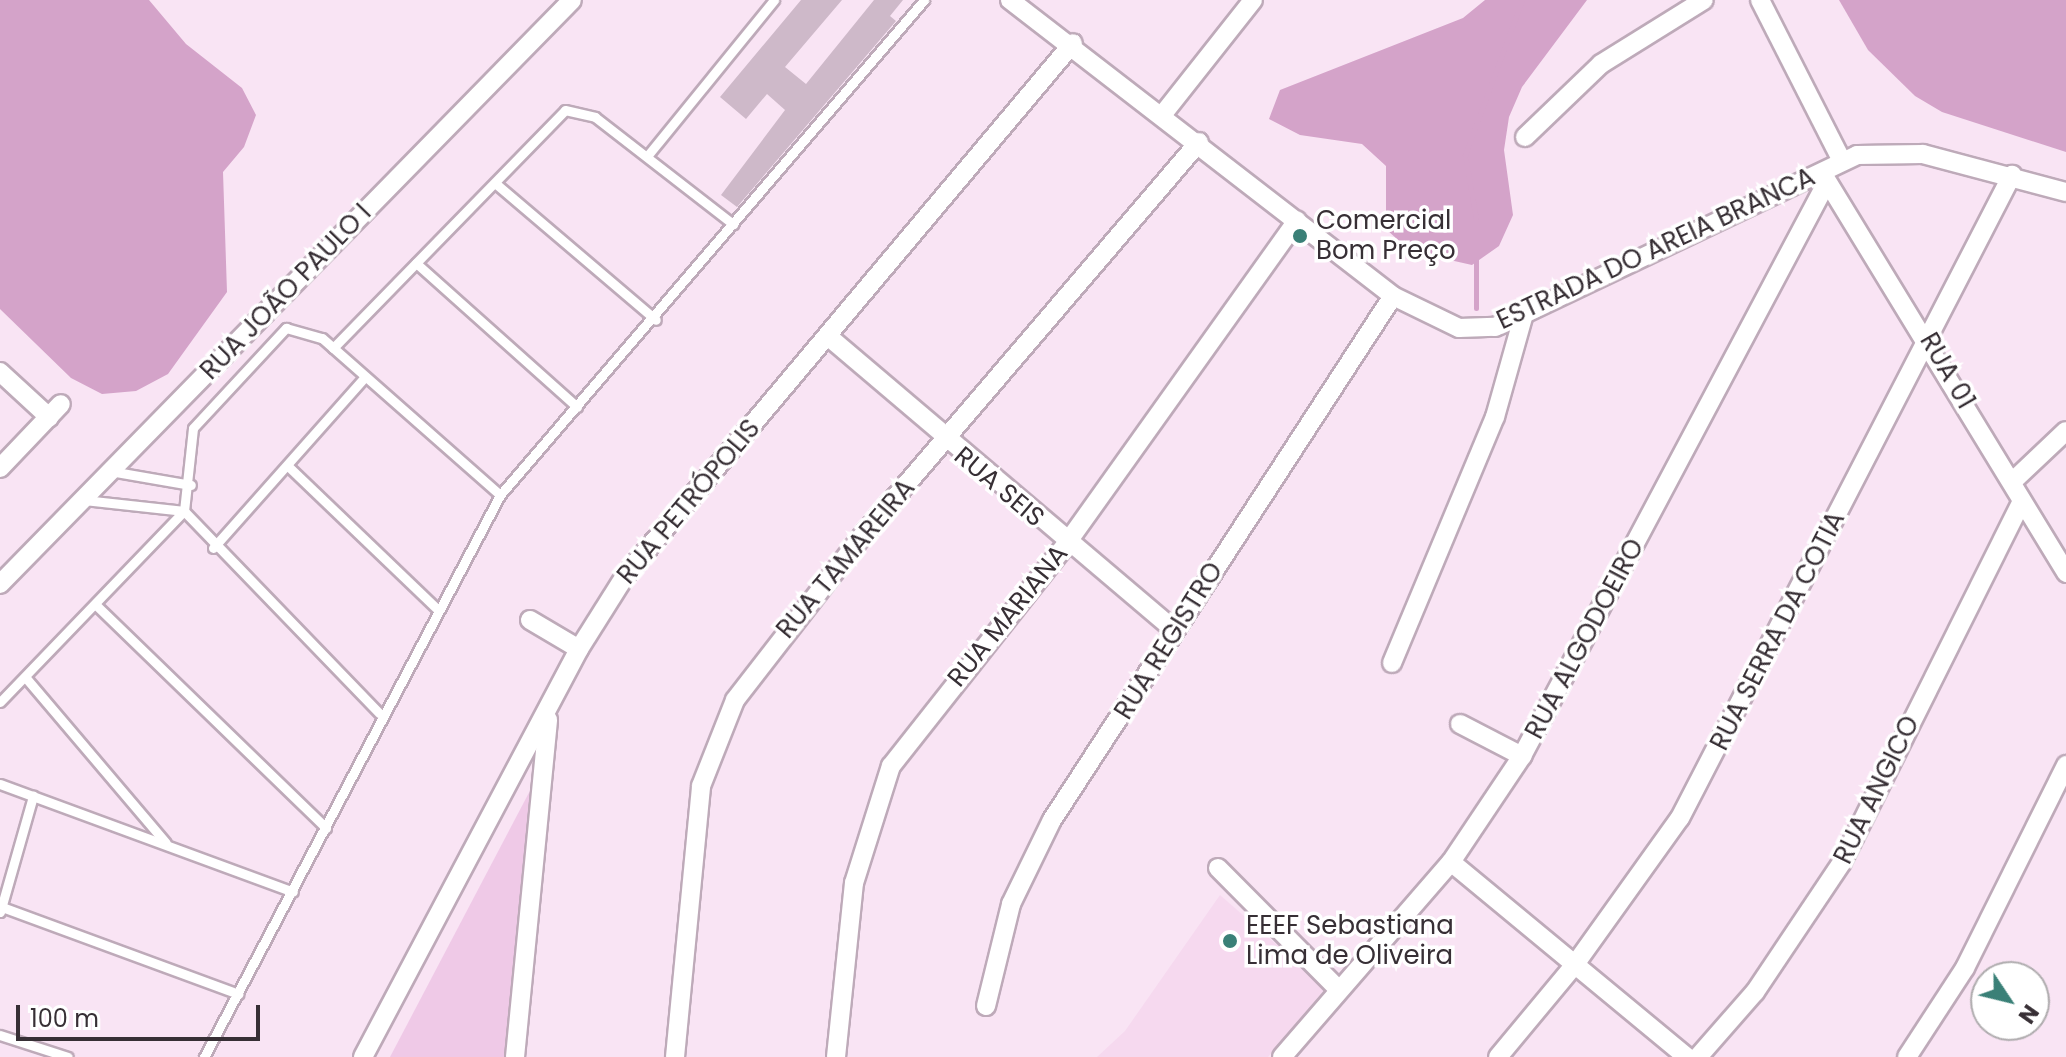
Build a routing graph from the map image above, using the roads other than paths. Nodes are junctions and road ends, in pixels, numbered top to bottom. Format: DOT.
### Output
graph roads {
  1 [pos="572,0"];
  2 [pos="774,0"];
  3 [pos="924,0"];
  4 [pos="1010,0"];
  5 [pos="1253,0"];
  6 [pos="1704,0"];
  7 [pos="1760,0"];
  8 [pos="1073,43"];
  9 [pos="1163,114"];
  10 [pos="1525,137"];
  11 [pos="1199,142"];
  12 [pos="648,155"];
  13 [pos="1842,161"];
  14 [pos="2012,175"];
  15 [pos="1824,177"];
  16 [pos="495,183"];
  17 [pos="2066,192"];
  18 [pos="1297,221"];
  19 [pos="733,224"];
  20 [pos="416,263"];
  21 [pos="1393,296"];
  22 [pos="1524,314"];
  23 [pos="656,320"];
  24 [pos="1928,337"];
  25 [pos="830,338"];
  26 [pos="333,348"];
  27 [pos="0,372"];
  28 [pos="363,379"];
  29 [pos="577,407"];
  30 [pos="2066,431"];
  31 [pos="945,441"];
  32 [pos="288,466"];
  33 [pos="0,468"];
  34 [pos="110,471"];
  35 [pos="2012,482"];
  36 [pos="191,485"];
  37 [pos="500,495"];
  38 [pos="82,500"];
  39 [pos="2022,501"];
  40 [pos="184,511"];
  41 [pos="1067,543"];
  42 [pos="213,548"];
  43 [pos="2066,573"];
  44 [pos="0,584"];
  45 [pos="97,606"];
  46 [pos="436,608"];
  47 [pos="530,620"];
  48 [pos="1174,630"];
  49 [pos="579,649"];
  50 [pos="1392,663"];
  51 [pos="26,678"];
  52 [pos="0,702"];
  53 [pos="549,705"];
  54 [pos="379,713"];
  55 [pos="1460,724"];
  56 [pos="1522,756"];
  57 [pos="2066,765"];
  58 [pos="0,784"];
  59 [pos="33,796"];
  60 [pos="326,828"];
  61 [pos="167,843"];
  62 [pos="1451,862"];
  63 [pos="1218,868"];
  64 [pos="293,892"];
  65 [pos="1,910"];
  66 [pos="1576,963"];
  67 [pos="1339,990"];
  68 [pos="238,994"];
  69 [pos="986,1006"];
  70 [pos="0,1035"];
  71 [pos="68,1057"];
  72 [pos="204,1057"];
  73 [pos="363,1057"];
  74 [pos="515,1057"];
  75 [pos="675,1057"];
  76 [pos="836,1057"];
  77 [pos="1282,1057"];
  78 [pos="1498,1057"];
  79 [pos="1687,1057"];
  80 [pos="1698,1057"];
  81 [pos="1907,1057"];
  1 -- 34 [label="street, RUA JOÃO PAULO I"];
  2 -- 12 [label="lane"];
  3 -- 19 [label="lane"];
  4 -- 8 [label="street, ESTRADA DO AREIA BRANCA"];
  5 -- 9 [label="street"];
  6 -- 10 [label="street"];
  7 -- 13 [label="street"];
  8 -- 9 [label="street, ESTRADA DO AREIA BRANCA"];
  8 -- 25 [label="street, RUA PETRÓPOLIS"];
  9 -- 11 [label="street, ESTRADA DO AREIA BRANCA"];
  11 -- 18 [label="street, ESTRADA DO AREIA BRANCA"];
  11 -- 31 [label="street, RUA TAMAREIRA"];
  12 -- 16 [label="lane"];
  12 -- 19 [label="lane"];
  13 -- 14 [label="street, ESTRADA DO AREIA BRANCA"];
  13 -- 15 [label="street, ESTRADA DO AREIA BRANCA"];
  14 -- 17 [label="street, ESTRADA DO AREIA BRANCA"];
  14 -- 24 [label="street, RUA SERRA DA COTIA"];
  15 -- 22 [label="street, ESTRADA DO AREIA BRANCA"];
  15 -- 24 [label="street, RUA 01"];
  15 -- 56 [label="street, RUA ALGODOEIRO"];
  16 -- 20 [label="lane"];
  16 -- 23 [label="lane"];
  18 -- 21 [label="street, ESTRADA DO AREIA BRANCA"];
  18 -- 41 [label="street, RUA MARIANA"];
  19 -- 23 [label="lane"];
  20 -- 26 [label="lane"];
  20 -- 29 [label="lane"];
  21 -- 22 [label="street, ESTRADA DO AREIA BRANCA"];
  21 -- 48 [label="street, RUA REGISTRO"];
  22 -- 50 [label="street"];
  23 -- 29 [label="lane"];
  24 -- 35 [label="street, RUA 01"];
  24 -- 66 [label="street, RUA SERRA DA COTIA"];
  25 -- 31 [label="street, RUA SEIS"];
  25 -- 49 [label="street, RUA PETRÓPOLIS"];
  26 -- 28 [label="lane"];
  26 -- 36 [label="lane"];
  27 -- 33 [label="street"];
  28 -- 32 [label="lane"];
  28 -- 37 [label="lane"];
  29 -- 37 [label="lane"];
  30 -- 35 [label="street"];
  31 -- 41 [label="street, RUA SEIS"];
  31 -- 75 [label="street, RUA TAMAREIRA"];
  32 -- 42 [label="lane"];
  32 -- 46 [label="lane"];
  34 -- 36 [label="lane"];
  34 -- 38 [label="street, RUA JOÃO PAULO I"];
  35 -- 39 [label="street, RUA 01"];
  36 -- 40 [label="lane"];
  37 -- 46 [label="lane"];
  38 -- 40 [label="lane"];
  38 -- 44 [label="street, RUA JOÃO PAULO I"];
  39 -- 43 [label="street, RUA 01"];
  39 -- 80 [label="street, RUA ANGICO"];
  40 -- 42 [label="lane"];
  40 -- 45 [label="lane"];
  41 -- 48 [label="street, RUA SEIS"];
  41 -- 76 [label="street, RUA MARIANA"];
  42 -- 54 [label="lane"];
  45 -- 51 [label="lane"];
  45 -- 60 [label="lane"];
  46 -- 54 [label="lane"];
  47 -- 49 [label="street"];
  48 -- 69 [label="street, RUA REGISTRO"];
  49 -- 53 [label="street, RUA PETRÓPOLIS"];
  51 -- 52 [label="lane"];
  51 -- 61 [label="lane"];
  53 -- 73 [label="street, RUA PETRÓPOLIS"];
  53 -- 74 [label="street"];
  54 -- 60 [label="lane"];
  55 -- 56 [label="street"];
  56 -- 62 [label="street, RUA ALGODOEIRO"];
  57 -- 81 [label="street"];
  58 -- 59 [label="lane"];
  59 -- 61 [label="lane"];
  59 -- 65 [label="lane"];
  60 -- 64 [label="lane"];
  61 -- 64 [label="lane"];
  62 -- 66 [label="street"];
  62 -- 67 [label="street, RUA ALGODOEIRO"];
  63 -- 67 [label="street"];
  64 -- 68 [label="lane"];
  65 -- 68 [label="lane"];
  66 -- 78 [label="street, RUA SERRA DA COTIA"];
  66 -- 79 [label="street"];
  67 -- 77 [label="street, RUA ALGODOEIRO"];
  68 -- 72 [label="lane"];
  70 -- 71 [label="lane"];
}
